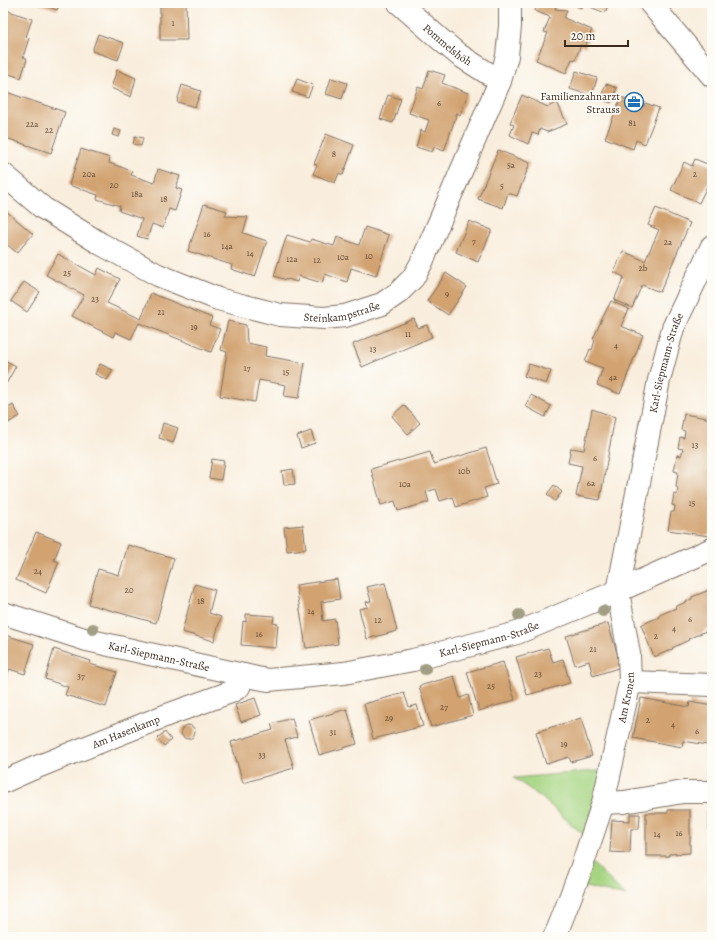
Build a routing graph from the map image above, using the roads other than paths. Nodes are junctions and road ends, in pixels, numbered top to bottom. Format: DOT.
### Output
graph roads {
  1 [pos="399,3"];
  2 [pos="510,3"];
  3 [pos="650,3"];
  4 [pos="712,76"];
  5 [pos="500,81"];
  6 [pos="3,174"];
  7 [pos="712,246"];
  8 [pos="712,549"];
  9 [pos="618,591"];
  10 [pos="3,613"];
  11 [pos="243,675"];
  12 [pos="630,682"];
  13 [pos="712,685"];
  14 [pos="3,782"];
  15 [pos="712,792"];
  16 [pos="603,803"];
  17 [pos="554,937"];
  1 -- 5 [label="street, Pommelshöh"];
  2 -- 5 [label="street, Steinkampstraße"];
  3 -- 4 [label="street"];
  5 -- 6 [label="street, Steinkampstraße"];
  7 -- 9 [label="street, Karl-Siepmann-Straße"];
  8 -- 9 [label="street"];
  9 -- 11 [label="street, Karl-Siepmann-Straße"];
  9 -- 12 [label="street, Am Kronen"];
  10 -- 11 [label="street, Karl-Siepmann-Straße"];
  11 -- 14 [label="street, Am Hasenkamp"];
  12 -- 13 [label="street"];
  12 -- 16 [label="street, Am Kronen"];
  15 -- 16 [label="street"];
  16 -- 17 [label="street, Am Kronen"];
}
